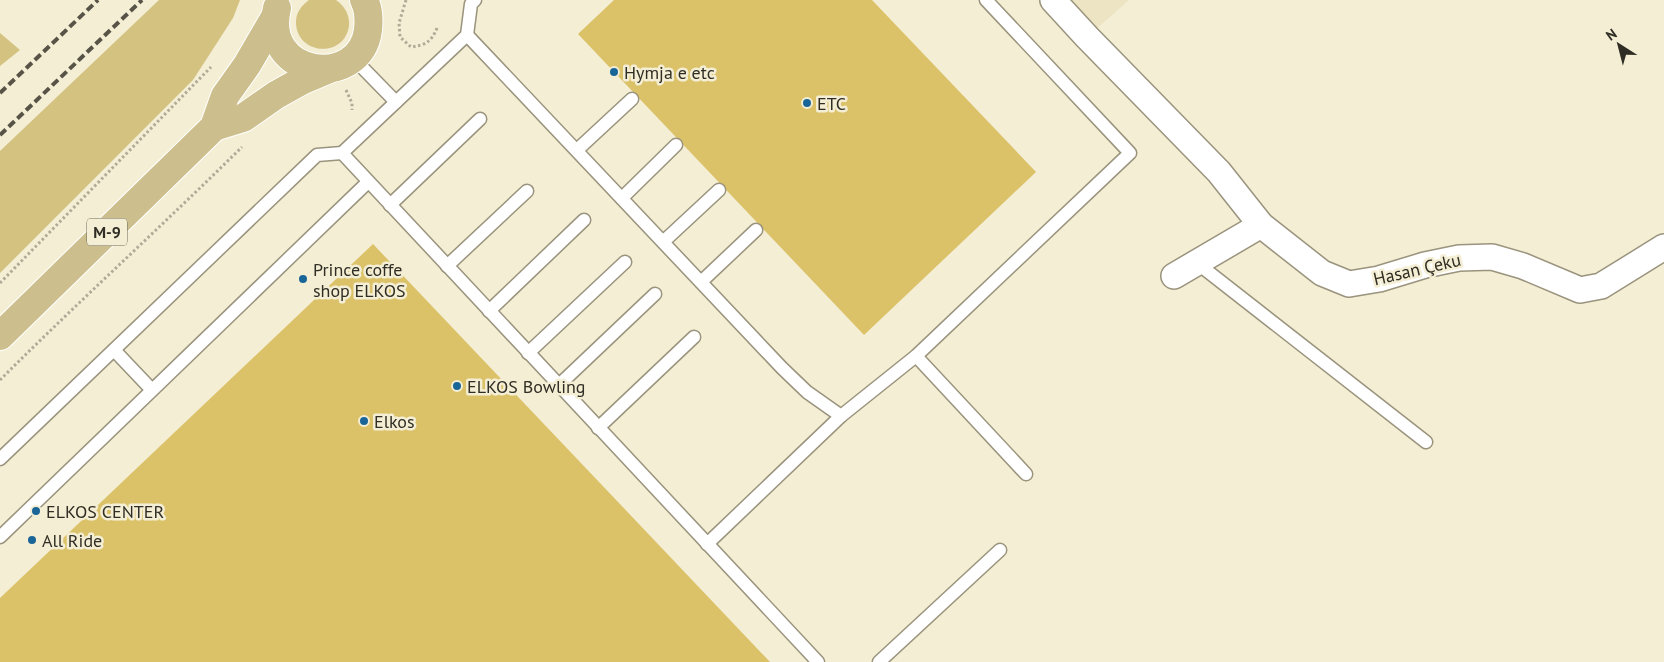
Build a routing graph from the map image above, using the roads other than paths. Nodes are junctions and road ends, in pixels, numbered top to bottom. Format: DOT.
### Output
graph roads {
  1 [pos="475,0"];
  2 [pos="986,0"];
  3 [pos="1053,0"];
  4 [pos="371,7"];
  5 [pos="277,8"];
  6 [pos="467,35"];
  7 [pos="340,71"];
  8 [pos="632,99"];
  9 [pos="396,102"];
  10 [pos="480,119"];
  11 [pos="214,127"];
  12 [pos="676,145"];
  13 [pos="576,150"];
  14 [pos="342,154"];
  15 [pos="368,182"];
  16 [pos="719,190"];
  17 [pos="527,191"];
  18 [pos="622,198"];
  19 [pos="390,205"];
  20 [pos="584,220"];
  21 [pos="1262,225"];
  22 [pos="756,230"];
  23 [pos="663,242"];
  24 [pos="1664,247"];
  25 [pos="625,262"];
  26 [pos="1197,263"];
  27 [pos="447,266"];
  28 [pos="1174,276"];
  29 [pos="701,282"];
  30 [pos="655,294"];
  31 [pos="489,311"];
  32 [pos="0,336"];
  33 [pos="694,337"];
  34 [pos="114,350"];
  35 [pos="528,353"];
  36 [pos="916,356"];
  37 [pos="558,385"];
  38 [pos="152,390"];
  39 [pos="841,416"];
  40 [pos="598,428"];
  41 [pos="1426,442"];
  42 [pos="0,459"];
  43 [pos="1026,474"];
  44 [pos="0,537"];
  45 [pos="707,544"];
  46 [pos="1000,550"];
  47 [pos="818,662"];
  48 [pos="879,662"];
  1 -- 6 [label="lane"];
  2 -- 36 [label="lane"];
  3 -- 21 [label="street, Hasan Çeku"];
  4 -- 7 [label="main road, M-9"];
  5 -- 7 [label="main road, M-9"];
  5 -- 11 [label="main road, M-9"];
  6 -- 9 [label="lane"];
  6 -- 13 [label="lane"];
  7 -- 9 [label="lane"];
  7 -- 11 [label="main road, M-9"];
  8 -- 13 [label="lane"];
  9 -- 14 [label="lane"];
  10 -- 19 [label="lane"];
  11 -- 32 [label="main road, M-9"];
  12 -- 18 [label="lane"];
  13 -- 18 [label="lane"];
  14 -- 15 [label="lane"];
  14 -- 34 [label="lane"];
  15 -- 19 [label="lane"];
  15 -- 38 [label="lane"];
  16 -- 23 [label="lane"];
  17 -- 27 [label="lane"];
  18 -- 23 [label="lane"];
  19 -- 27 [label="lane"];
  20 -- 31 [label="lane"];
  21 -- 24 [label="street, Hasan Çeku"];
  21 -- 26 [label="street"];
  22 -- 29 [label="lane"];
  23 -- 29 [label="lane"];
  25 -- 35 [label="lane"];
  26 -- 28 [label="street"];
  26 -- 41 [label="lane"];
  27 -- 31 [label="lane"];
  29 -- 39 [label="lane"];
  30 -- 37 [label="lane"];
  31 -- 35 [label="lane"];
  33 -- 40 [label="lane"];
  34 -- 38 [label="lane"];
  34 -- 42 [label="lane"];
  35 -- 37 [label="lane"];
  36 -- 39 [label="lane"];
  36 -- 43 [label="lane"];
  37 -- 40 [label="lane"];
  38 -- 44 [label="lane"];
  39 -- 45 [label="lane"];
  40 -- 45 [label="lane"];
  45 -- 47 [label="lane"];
  46 -- 48 [label="lane"];
}
